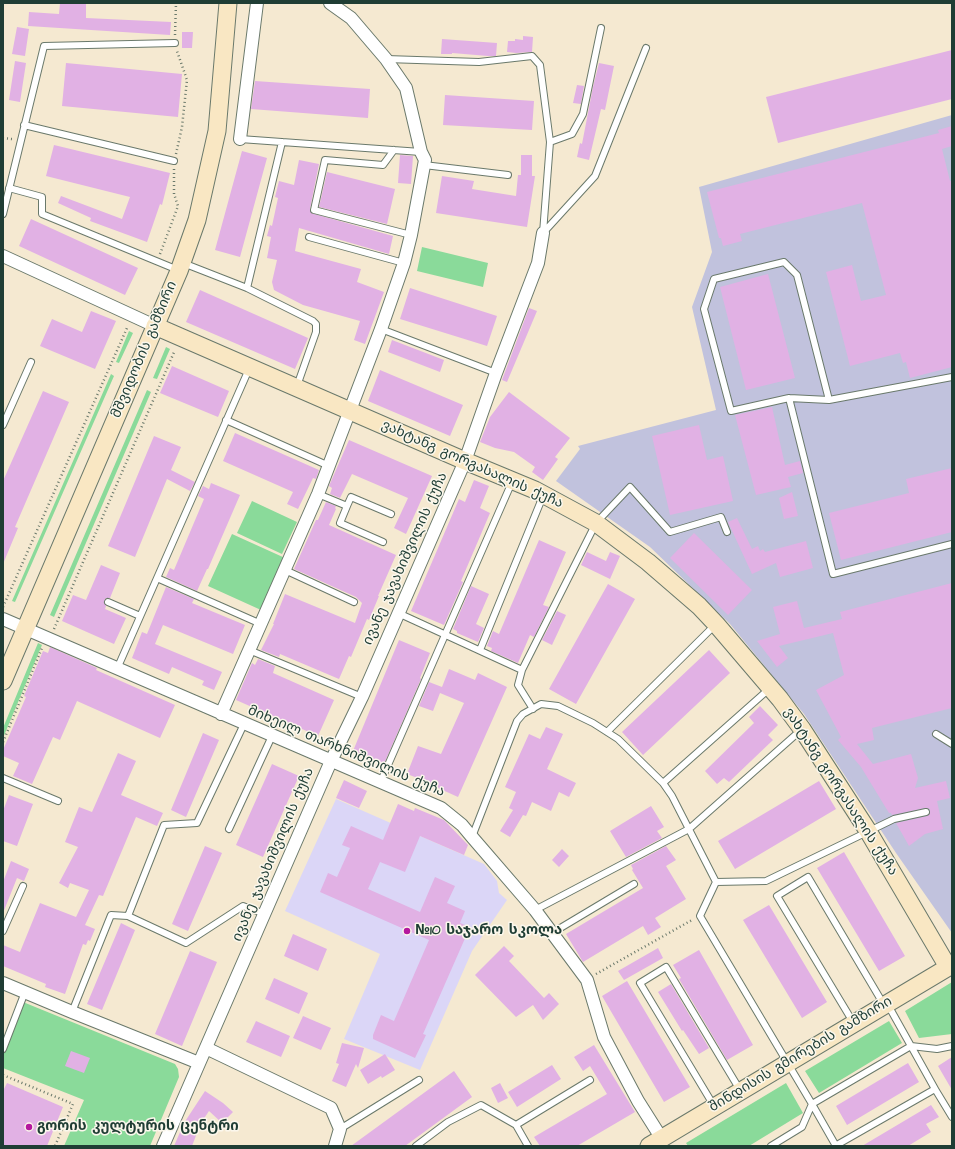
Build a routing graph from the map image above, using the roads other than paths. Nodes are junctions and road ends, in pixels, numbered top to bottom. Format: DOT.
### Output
graph roads {
  1 [pos="228,3"];
  2 [pos="257,3"];
  3 [pos="330,3"];
  4 [pos="600,28"];
  5 [pos="174,43"];
  6 [pos="646,48"];
  7 [pos="386,59"];
  8 [pos="24,125"];
  9 [pos="240,140"];
  10 [pos="282,142"];
  11 [pos="550,142"];
  12 [pos="394,150"];
  13 [pos="421,152"];
  14 [pos="174,161"];
  15 [pos="424,165"];
  16 [pos="508,175"];
  17 [pos="9,188"];
  18 [pos="3,214"];
  19 [pos="543,233"];
  20 [pos="411,235"];
  21 [pos="309,237"];
  22 [pos="3,256"];
  23 [pos="404,263"];
  24 [pos="181,267"];
  25 [pos="247,288"];
  26 [pos="156,326"];
  27 [pos="380,329"];
  28 [pos="31,362"];
  29 [pos="249,367"];
  30 [pos="496,373"];
  31 [pos="952,377"];
  32 [pos="296,388"];
  33 [pos="789,398"];
  34 [pos="829,400"];
  35 [pos="350,412"];
  36 [pos="226,420"];
  37 [pos="3,425"];
  38 [pos="464,462"];
  39 [pos="329,466"];
  40 [pos="513,481"];
  41 [pos="318,494"];
  42 [pos="544,494"];
  43 [pos="347,506"];
  44 [pos="391,514"];
  45 [pos="596,523"];
  46 [pos="727,532"];
  47 [pos="383,542"];
  48 [pos="952,544"];
  49 [pos="285,570"];
  50 [pos="157,578"];
  51 [pos="108,602"];
  52 [pos="354,602"];
  53 [pos="398,613"];
  54 [pos="140,616"];
  55 [pos="3,619"];
  56 [pos="261,624"];
  57 [pos="716,624"];
  58 [pos="25,629"];
  59 [pos="446,635"];
  60 [pos="249,650"];
  61 [pos="480,650"];
  62 [pos="117,669"];
  63 [pos="522,670"];
  64 [pos="3,681"];
  65 [pos="770,688"];
  66 [pos="362,697"];
  67 [pos="533,708"];
  68 [pos="221,714"];
  69 [pos="244,724"];
  70 [pos="802,729"];
  71 [pos="607,732"];
  72 [pos="936,734"];
  73 [pos="272,736"];
  74 [pos="952,744"];
  75 [pos="331,761"];
  76 [pos="3,778"];
  77 [pos="381,781"];
  78 [pos="663,783"];
  79 [pos="58,800"];
  80 [pos="926,812"];
  81 [pos="229,829"];
  82 [pos="689,830"];
  83 [pos="868,831"];
  84 [pos="472,836"];
  85 [pos="716,882"];
  86 [pos="634,884"];
  87 [pos="23,886"];
  88 [pos="535,910"];
  89 [pos="265,914"];
  90 [pos="128,916"];
  91 [pos="3,931"];
  92 [pos="552,933"];
  93 [pos="950,966"];
  94 [pos="3,983"];
  95 [pos="26,992"];
  96 [pos="886,1004"];
  97 [pos="72,1012"];
  98 [pos="854,1023"];
  99 [pos="910,1046"];
  100 [pos="952,1046"];
  101 [pos="206,1048"];
  102 [pos="3,1050"];
  103 [pos="199,1063"];
  104 [pos="787,1063"];
  105 [pos="419,1080"];
  106 [pos="590,1080"];
  107 [pos="935,1089"];
  108 [pos="741,1091"];
  109 [pos="812,1104"];
  110 [pos="715,1107"];
  111 [pos="952,1117"];
  112 [pos="516,1125"];
  113 [pos="340,1129"];
  114 [pos="659,1142"];
  115 [pos="163,1146"];
  116 [pos="335,1146"];
  117 [pos="416,1146"];
  118 [pos="528,1146"];
  119 [pos="771,1146"];
  120 [pos="836,1146"];
  1 -- 24 [label="street, მშვიდობის გამზირი"];
  2 -- 9 [label="street"];
  3 -- 7 [label="street"];
  4 -- 11 [label="lane"];
  5 -- 8 [label="lane"];
  6 -- 19 [label="lane"];
  7 -- 11 [label="lane, ივანე ჯავახიშვილის ქუჩა"];
  7 -- 13 [label="street"];
  8 -- 14 [label="lane"];
  8 -- 17 [label="lane"];
  9 -- 10 [label="lane"];
  10 -- 12 [label="lane"];
  10 -- 25 [label="lane"];
  11 -- 19 [label="lane, ივანე ჯავახიშვილის ქუჩა"];
  12 -- 13 [label="lane"];
  12 -- 20 [label="lane"];
  13 -- 15 [label="street"];
  15 -- 16 [label="lane"];
  15 -- 20 [label="street"];
  17 -- 18 [label="lane"];
  17 -- 24 [label="lane"];
  19 -- 30 [label="street, ივანე ჯავახიშვილის ქუჩა"];
  20 -- 23 [label="street"];
  21 -- 23 [label="lane"];
  22 -- 26 [label="street, ვახტანგ გორგასალის ქუჩა"];
  23 -- 27 [label="street"];
  24 -- 25 [label="lane"];
  24 -- 26 [label="street, მშვიდობის გამზირი"];
  25 -- 32 [label="lane"];
  26 -- 29 [label="street, ვახტანგ გორგასალის ქუჩა"];
  26 -- 58 [label="street, მშვიდობის გამზირი"];
  27 -- 30 [label="lane"];
  27 -- 35 [label="street"];
  28 -- 37 [label="lane"];
  29 -- 32 [label="street, ვახტანგ გორგასალის ქუჩა"];
  29 -- 36 [label="lane"];
  30 -- 38 [label="street, ივანე ჯავახიშვილის ქუჩა"];
  31 -- 34 [label="lane"];
  32 -- 35 [label="street, ვახტანგ გორგასალის ქუჩა"];
  33 -- 34 [label="lane"];
  33 -- 34 [label="lane"];
  33 -- 48 [label="lane"];
  35 -- 38 [label="street, ვახტანგ გორგასალის ქუჩა"];
  35 -- 39 [label="street"];
  36 -- 39 [label="lane"];
  36 -- 50 [label="lane"];
  38 -- 40 [label="street, ვახტანგ გორგასალის ქუჩა"];
  38 -- 53 [label="street, ივანე ჯავახიშვილის ქუჩა"];
  39 -- 41 [label="street"];
  40 -- 42 [label="street, ვახტანგ გორგასალის ქუჩა"];
  40 -- 59 [label="lane"];
  41 -- 43 [label="lane"];
  41 -- 49 [label="street"];
  42 -- 45 [label="street, ვახტანგ გორგასალის ქუჩა"];
  42 -- 61 [label="lane"];
  43 -- 44 [label="lane"];
  43 -- 47 [label="lane"];
  45 -- 46 [label="lane"];
  45 -- 57 [label="street, ვახტანგ გორგასალის ქუჩა"];
  45 -- 63 [label="lane"];
  49 -- 52 [label="lane"];
  49 -- 56 [label="street"];
  50 -- 54 [label="lane"];
  50 -- 56 [label="lane"];
  51 -- 54 [label="lane"];
  53 -- 59 [label="lane"];
  53 -- 66 [label="street, ივანე ჯავახიშვილის ქუჩა"];
  54 -- 62 [label="lane"];
  55 -- 58 [label="street, მიხეილ თარხნიშვილის ქუჩა"];
  56 -- 60 [label="street"];
  57 -- 65 [label="street, ვახტანგ გორგასალის ქუჩა"];
  57 -- 71 [label="lane"];
  58 -- 62 [label="street, მიხეილ თარხნიშვილის ქუჩა"];
  58 -- 64 [label="street, მშვიდობის გამზირი"];
  59 -- 61 [label="lane"];
  59 -- 77 [label="lane"];
  60 -- 66 [label="lane"];
  60 -- 68 [label="street"];
  61 -- 63 [label="lane"];
  62 -- 68 [label="street, მიხეილ თარხნიშვილის ქუჩა"];
  63 -- 67 [label="lane"];
  65 -- 70 [label="street, ვახტანგ გორგასალის ქუჩა"];
  65 -- 78 [label="lane"];
  66 -- 75 [label="street, ივანე ჯავახიშვილის ქუჩა"];
  67 -- 71 [label="lane"];
  67 -- 84 [label="lane"];
  68 -- 69 [label="street, მიხეილ თარხნიშვილის ქუჩა"];
  69 -- 73 [label="street, მიხეილ თარხნიშვილის ქუჩა"];
  69 -- 90 [label="lane"];
  70 -- 82 [label="lane"];
  70 -- 83 [label="street, ვახტანგ გორგასალის ქუჩა"];
  71 -- 78 [label="lane"];
  72 -- 74 [label="lane"];
  73 -- 75 [label="street, მიხეილ თარხნიშვილის ქუჩა"];
  73 -- 81 [label="lane"];
  75 -- 77 [label="street, მიხეილ თარხნიშვილის ქუჩა"];
  75 -- 89 [label="street, ივანე ჯავახიშვილის ქუჩა"];
  76 -- 79 [label="lane"];
  77 -- 84 [label="street, მიხეილ თარხნიშვილის ქუჩა"];
  78 -- 82 [label="lane"];
  80 -- 83 [label="lane"];
  82 -- 85 [label="lane"];
  82 -- 88 [label="lane"];
  83 -- 85 [label="lane"];
  83 -- 93 [label="street, ვახტანგ გორგასალის ქუჩა"];
  84 -- 88 [label="street, მიხეილ თარხნიშვილის ქუჩა"];
  85 -- 104 [label="lane"];
  86 -- 92 [label="lane"];
  87 -- 91 [label="lane"];
  88 -- 92 [label="street, მიხეილ თარხნიშვილის ქუჩა"];
  89 -- 90 [label="lane"];
  89 -- 101 [label="street, ივანე ჯავახიშვილის ქუჩა"];
  90 -- 97 [label="lane"];
  92 -- 114 [label="street, მიხეილ თარხნიშვილის ქუჩა"];
  93 -- 96 [label="street, შინდისის გმირების გამზირი"];
  94 -- 95 [label="street"];
  95 -- 97 [label="street"];
  95 -- 102 [label="lane"];
  96 -- 98 [label="street, შინდისის გმირების გამზირი"];
  96 -- 98 [label="lane"];
  96 -- 99 [label="lane"];
  97 -- 103 [label="street"];
  98 -- 104 [label="street, შინდისის გმირების გამზირი"];
  99 -- 100 [label="lane"];
  99 -- 107 [label="lane"];
  99 -- 109 [label="lane"];
  101 -- 103 [label="street, ივანე ჯავახიშვილის ქუჩა"];
  101 -- 113 [label="street"];
  103 -- 115 [label="street, ივანე ჯავახიშვილის ქუჩა"];
  104 -- 108 [label="street, შინდისის გმირების გამზირი"];
  104 -- 109 [label="lane"];
  105 -- 113 [label="lane"];
  106 -- 112 [label="lane"];
  107 -- 111 [label="lane"];
  107 -- 120 [label="lane"];
  108 -- 110 [label="street, შინდისის გმირების გამზირი"];
  108 -- 110 [label="lane"];
  109 -- 119 [label="lane"];
  109 -- 120 [label="lane"];
  110 -- 114 [label="street, შინდისის გმირების გამზირი"];
  112 -- 117 [label="lane"];
  112 -- 118 [label="lane"];
  113 -- 116 [label="street"];
}
